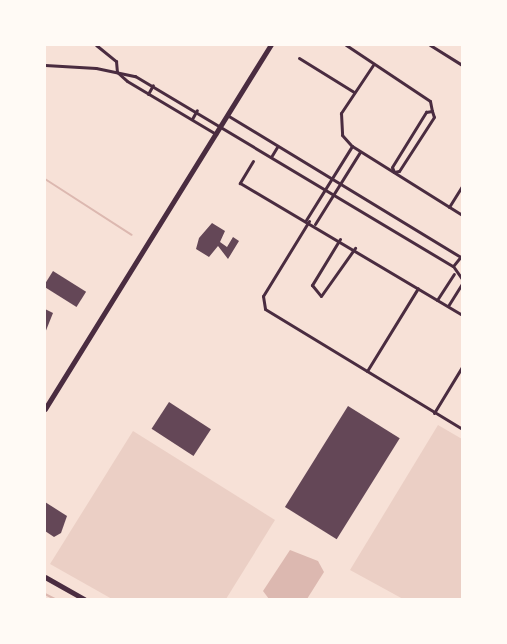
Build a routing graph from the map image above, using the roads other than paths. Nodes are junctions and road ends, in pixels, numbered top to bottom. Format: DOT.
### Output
graph roads {
  1 [pos="96,45"];
  2 [pos="271,45"];
  3 [pos="430,45"];
  4 [pos="346,46"];
  5 [pos="299,58"];
  6 [pos="45,65"];
  7 [pos="373,65"];
  8 [pos="462,65"];
  9 [pos="117,72"];
  10 [pos="153,85"];
  11 [pos="354,92"];
  12 [pos="148,94"];
  13 [pos="197,110"];
  14 [pos="433,110"];
  15 [pos="227,115"];
  16 [pos="192,119"];
  17 [pos="221,125"];
  18 [pos="216,134"];
  19 [pos="352,146"];
  20 [pos="277,147"];
  21 [pos="360,152"];
  22 [pos="271,157"];
  23 [pos="253,161"];
  24 [pos="394,172"];
  25 [pos="330,179"];
  26 [pos="340,184"];
  27 [pos="462,186"];
  28 [pos="325,188"];
  29 [pos="334,194"];
  30 [pos="449,207"];
  31 [pos="462,215"];
  32 [pos="308,220"];
  33 [pos="315,224"];
  34 [pos="340,239"];
  35 [pos="355,248"];
  36 [pos="460,255"];
  37 [pos="453,266"];
  38 [pos="454,274"];
  39 [pos="462,279"];
  40 [pos="462,284"];
  41 [pos="418,288"];
  42 [pos="437,300"];
  43 [pos="448,306"];
  44 [pos="462,315"];
  45 [pos="462,367"];
  46 [pos="367,371"];
  47 [pos="45,409"];
  48 [pos="434,413"];
  49 [pos="462,429"];
  50 [pos="45,577"];
  51 [pos="84,599"];
  1 -- 9 [label="street"];
  2 -- 15 [label="main road"];
  3 -- 8 [label="street"];
  4 -- 7 [label="street"];
  5 -- 11 [label="street"];
  6 -- 9 [label="street"];
  7 -- 11 [label="street"];
  7 -- 14 [label="street"];
  9 -- 10 [label="street"];
  9 -- 12 [label="street"];
  10 -- 12 [label="street"];
  10 -- 13 [label="street"];
  11 -- 19 [label="street"];
  12 -- 16 [label="street"];
  13 -- 16 [label="street"];
  13 -- 17 [label="street"];
  14 -- 24 [label="street"];
  14 -- 24 [label="street"];
  15 -- 17 [label="main road"];
  15 -- 20 [label="street"];
  16 -- 18 [label="street"];
  17 -- 18 [label="main road"];
  17 -- 22 [label="street"];
  18 -- 47 [label="main road"];
  19 -- 21 [label="street"];
  19 -- 25 [label="street"];
  20 -- 22 [label="street"];
  20 -- 25 [label="street"];
  21 -- 24 [label="street"];
  21 -- 26 [label="street"];
  22 -- 28 [label="street"];
  23 -- 32 [label="street"];
  24 -- 30 [label="street"];
  25 -- 26 [label="street"];
  25 -- 28 [label="street"];
  26 -- 29 [label="street"];
  26 -- 36 [label="street"];
  27 -- 30 [label="street"];
  28 -- 29 [label="street"];
  28 -- 32 [label="street"];
  29 -- 33 [label="street"];
  29 -- 37 [label="street"];
  30 -- 31 [label="street"];
  32 -- 33 [label="street"];
  32 -- 46 [label="street"];
  33 -- 34 [label="street"];
  34 -- 35 [label="street"];
  34 -- 35 [label="street"];
  35 -- 41 [label="street"];
  36 -- 37 [label="street"];
  37 -- 38 [label="street"];
  38 -- 39 [label="street"];
  38 -- 42 [label="street"];
  40 -- 43 [label="street"];
  41 -- 42 [label="street"];
  41 -- 46 [label="street"];
  42 -- 43 [label="street"];
  43 -- 44 [label="street"];
  45 -- 48 [label="street"];
  46 -- 48 [label="street"];
  48 -- 49 [label="street"];
  50 -- 51 [label="main road"];
}
